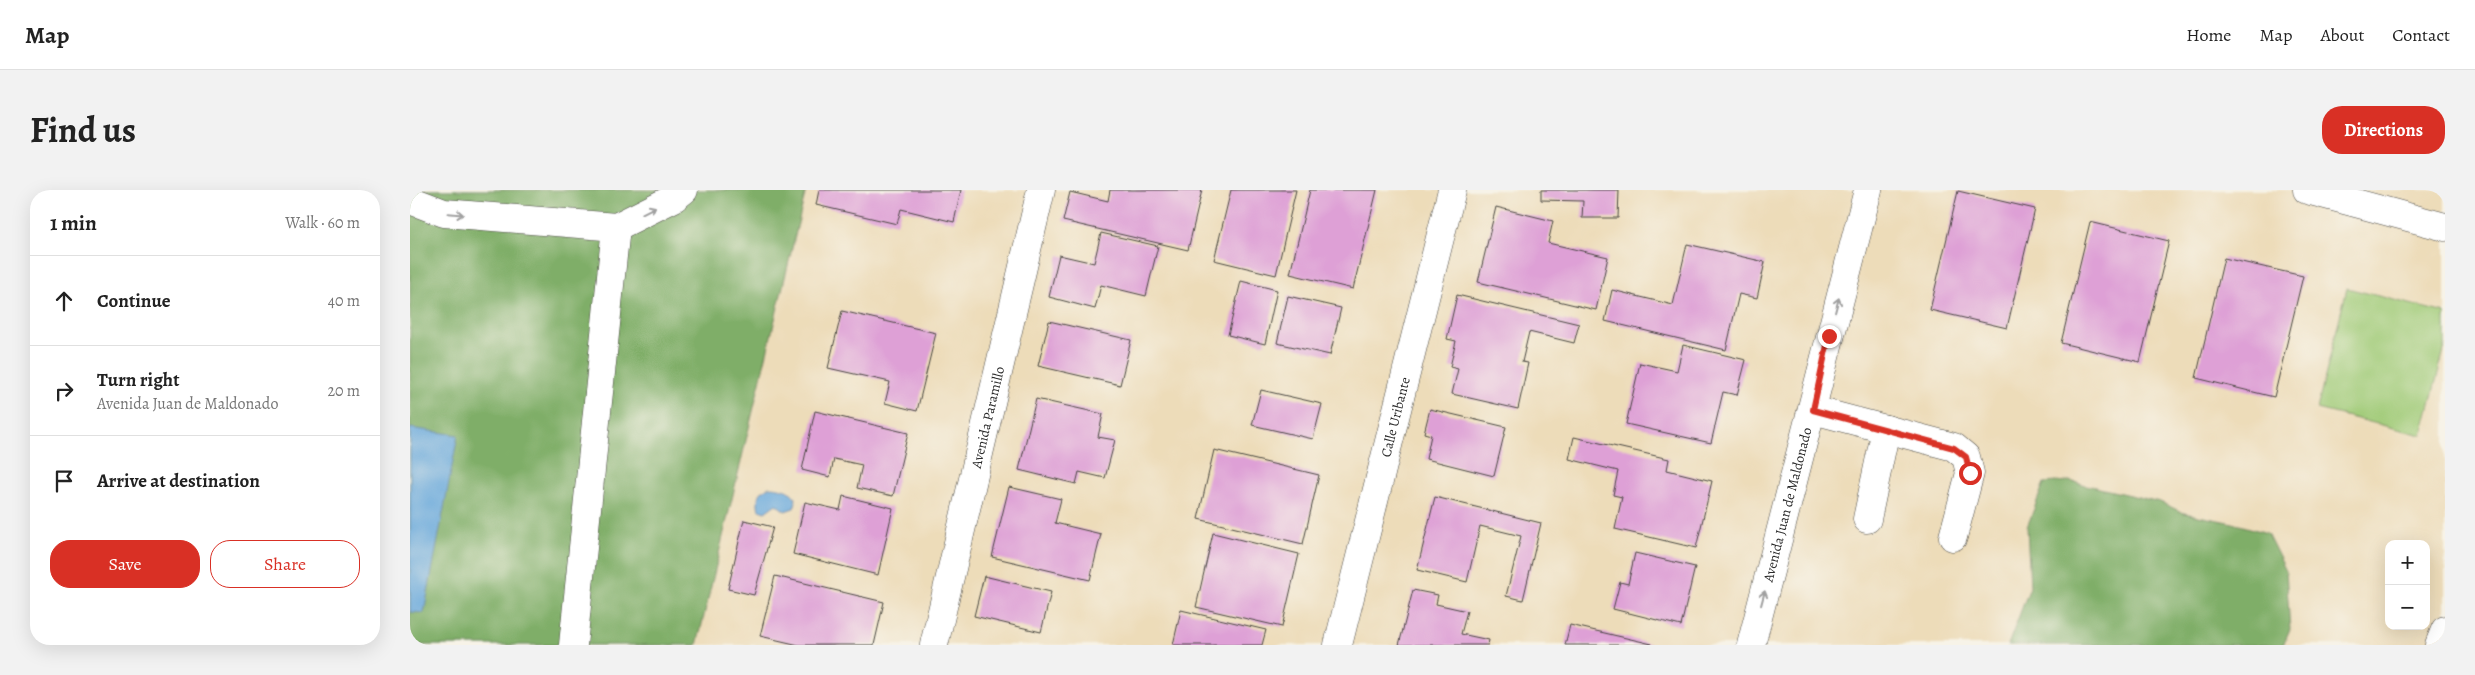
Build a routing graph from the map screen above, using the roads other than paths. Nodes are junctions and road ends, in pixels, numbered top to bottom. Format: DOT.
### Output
graph roads {
  1 [pos="684,190"];
  2 [pos="1041,190"];
  3 [pos="1452,190"];
  4 [pos="1868,190"];
  5 [pos="2307,190"];
  6 [pos="410,200"];
  7 [pos="2445,226"];
  8 [pos="616,227"];
  9 [pos="1813,410"];
  10 [pos="1886,429"];
  11 [pos="1867,519"];
  12 [pos="1953,537"];
  13 [pos="2445,630"];
  14 [pos="573,645"];
  15 [pos="934,645"];
  16 [pos="1338,645"];
  17 [pos="1751,645"];
  18 [pos="2439,645"];
  8 -- 1 [label="street, one-way"];
  2 -- 15 [label="street, Avenida Paramillo"];
  3 -- 16 [label="street, Calle Uribante"];
  9 -- 4 [label="street, Avenida Juan de Maldonado, one-way"];
  5 -- 7 [label="street"];
  6 -- 8 [label="street, one-way"];
  8 -- 14 [label="street"];
  9 -- 10 [label="street"];
  17 -- 9 [label="street, Avenida Juan de Maldonado, one-way"];
  10 -- 11 [label="street"];
  10 -- 12 [label="street"];
  13 -- 18 [label="street"];
}
